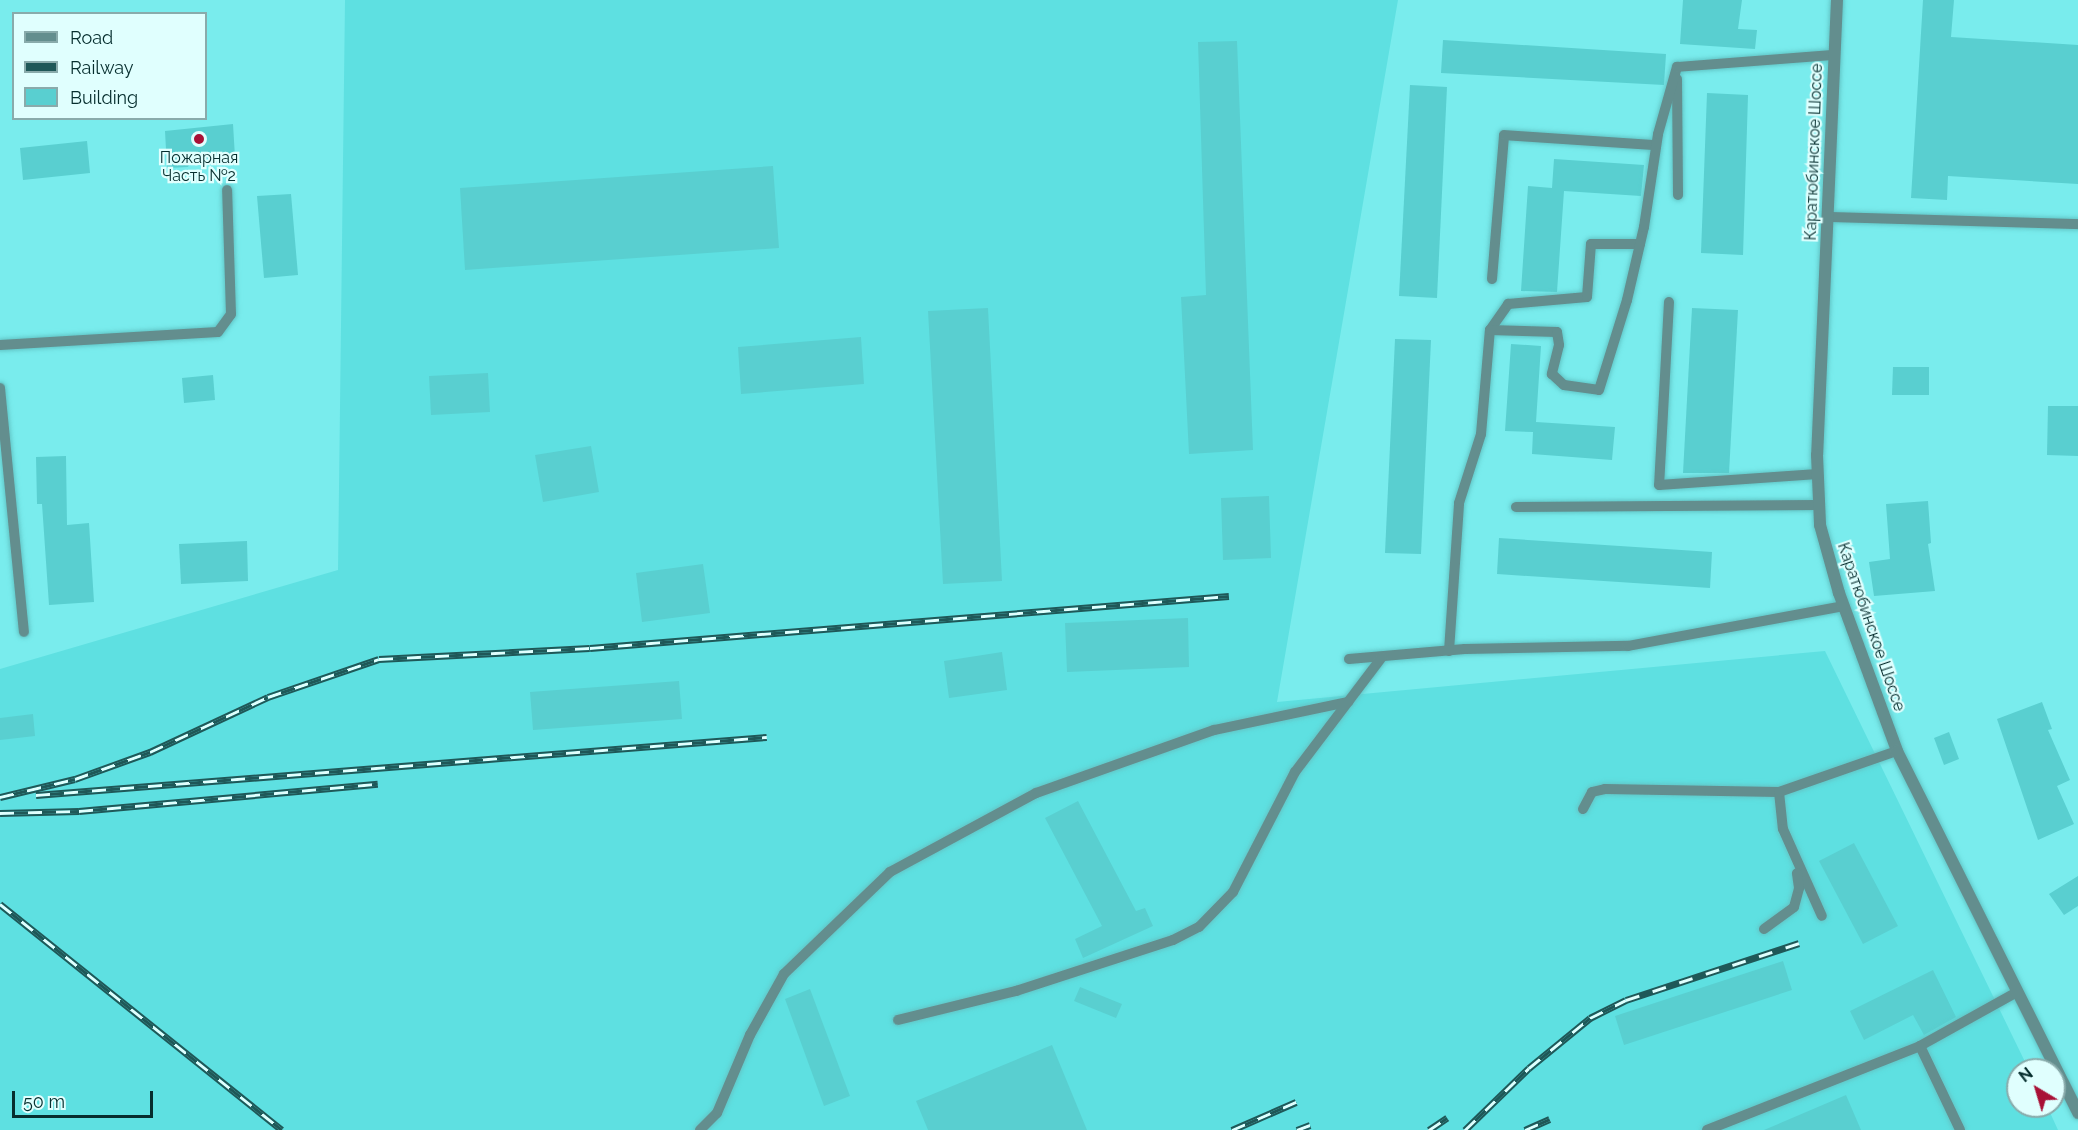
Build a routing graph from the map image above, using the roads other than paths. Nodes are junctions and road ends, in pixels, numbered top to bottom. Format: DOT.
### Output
graph roads {
  1 [pos="1836,0"];
  2 [pos="1834,56"];
  3 [pos="1677,67"];
  4 [pos="1656,145"];
  5 [pos="227,190"];
  6 [pos="1678,195"];
  7 [pos="1827,217"];
  8 [pos="2078,224"];
  9 [pos="1640,244"];
  10 [pos="1492,279"];
  11 [pos="1669,302"];
  12 [pos="1490,330"];
  13 [pos="0,345"];
  14 [pos="0,388"];
  15 [pos="1818,474"];
  16 [pos="1819,505"];
  17 [pos="1516,507"];
  18 [pos="1844,606"];
  19 [pos="24,632"];
  20 [pos="1449,651"];
  21 [pos="1382,657"];
  22 [pos="1349,659"];
  23 [pos="1348,702"];
  24 [pos="1897,751"];
  25 [pos="1779,792"];
  26 [pos="1583,809"];
  27 [pos="1796,864"];
  28 [pos="1822,916"];
  29 [pos="1764,929"];
  30 [pos="2018,992"];
  31 [pos="898,1020"];
  32 [pos="1920,1046"];
  33 [pos="2078,1113"];
  34 [pos="700,1130"];
  35 [pos="1707,1130"];
  36 [pos="1960,1130"];
  1 -- 2 [label="street, Каратюбинское Шоссе"];
  2 -- 3 [label="lane"];
  2 -- 7 [label="street, Каратюбинское Шоссе"];
  3 -- 4 [label="lane"];
  3 -- 6 [label="lane"];
  4 -- 9 [label="lane"];
  4 -- 10 [label="lane"];
  5 -- 13 [label="lane"];
  7 -- 8 [label="lane"];
  7 -- 15 [label="street, Каратюбинское Шоссе"];
  9 -- 12 [label="lane"];
  9 -- 12 [label="lane"];
  11 -- 15 [label="lane"];
  12 -- 20 [label="lane"];
  14 -- 19 [label="lane"];
  15 -- 16 [label="street, Каратюбинское Шоссе"];
  16 -- 17 [label="lane"];
  16 -- 18 [label="street, Каратюбинское Шоссе"];
  18 -- 20 [label="lane"];
  18 -- 24 [label="street, Каратюбинское Шоссе"];
  20 -- 21 [label="lane"];
  21 -- 22 [label="lane"];
  21 -- 23 [label="lane"];
  23 -- 31 [label="lane"];
  23 -- 34 [label="lane"];
  24 -- 25 [label="lane"];
  24 -- 30 [label="street, Каратюбинское Шоссе"];
  25 -- 26 [label="lane"];
  25 -- 27 [label="lane"];
  27 -- 28 [label="lane"];
  27 -- 29 [label="lane"];
  30 -- 32 [label="lane"];
  30 -- 33 [label="street, Каратюбинское Шоссе"];
  32 -- 35 [label="lane"];
  32 -- 36 [label="lane"];
}
